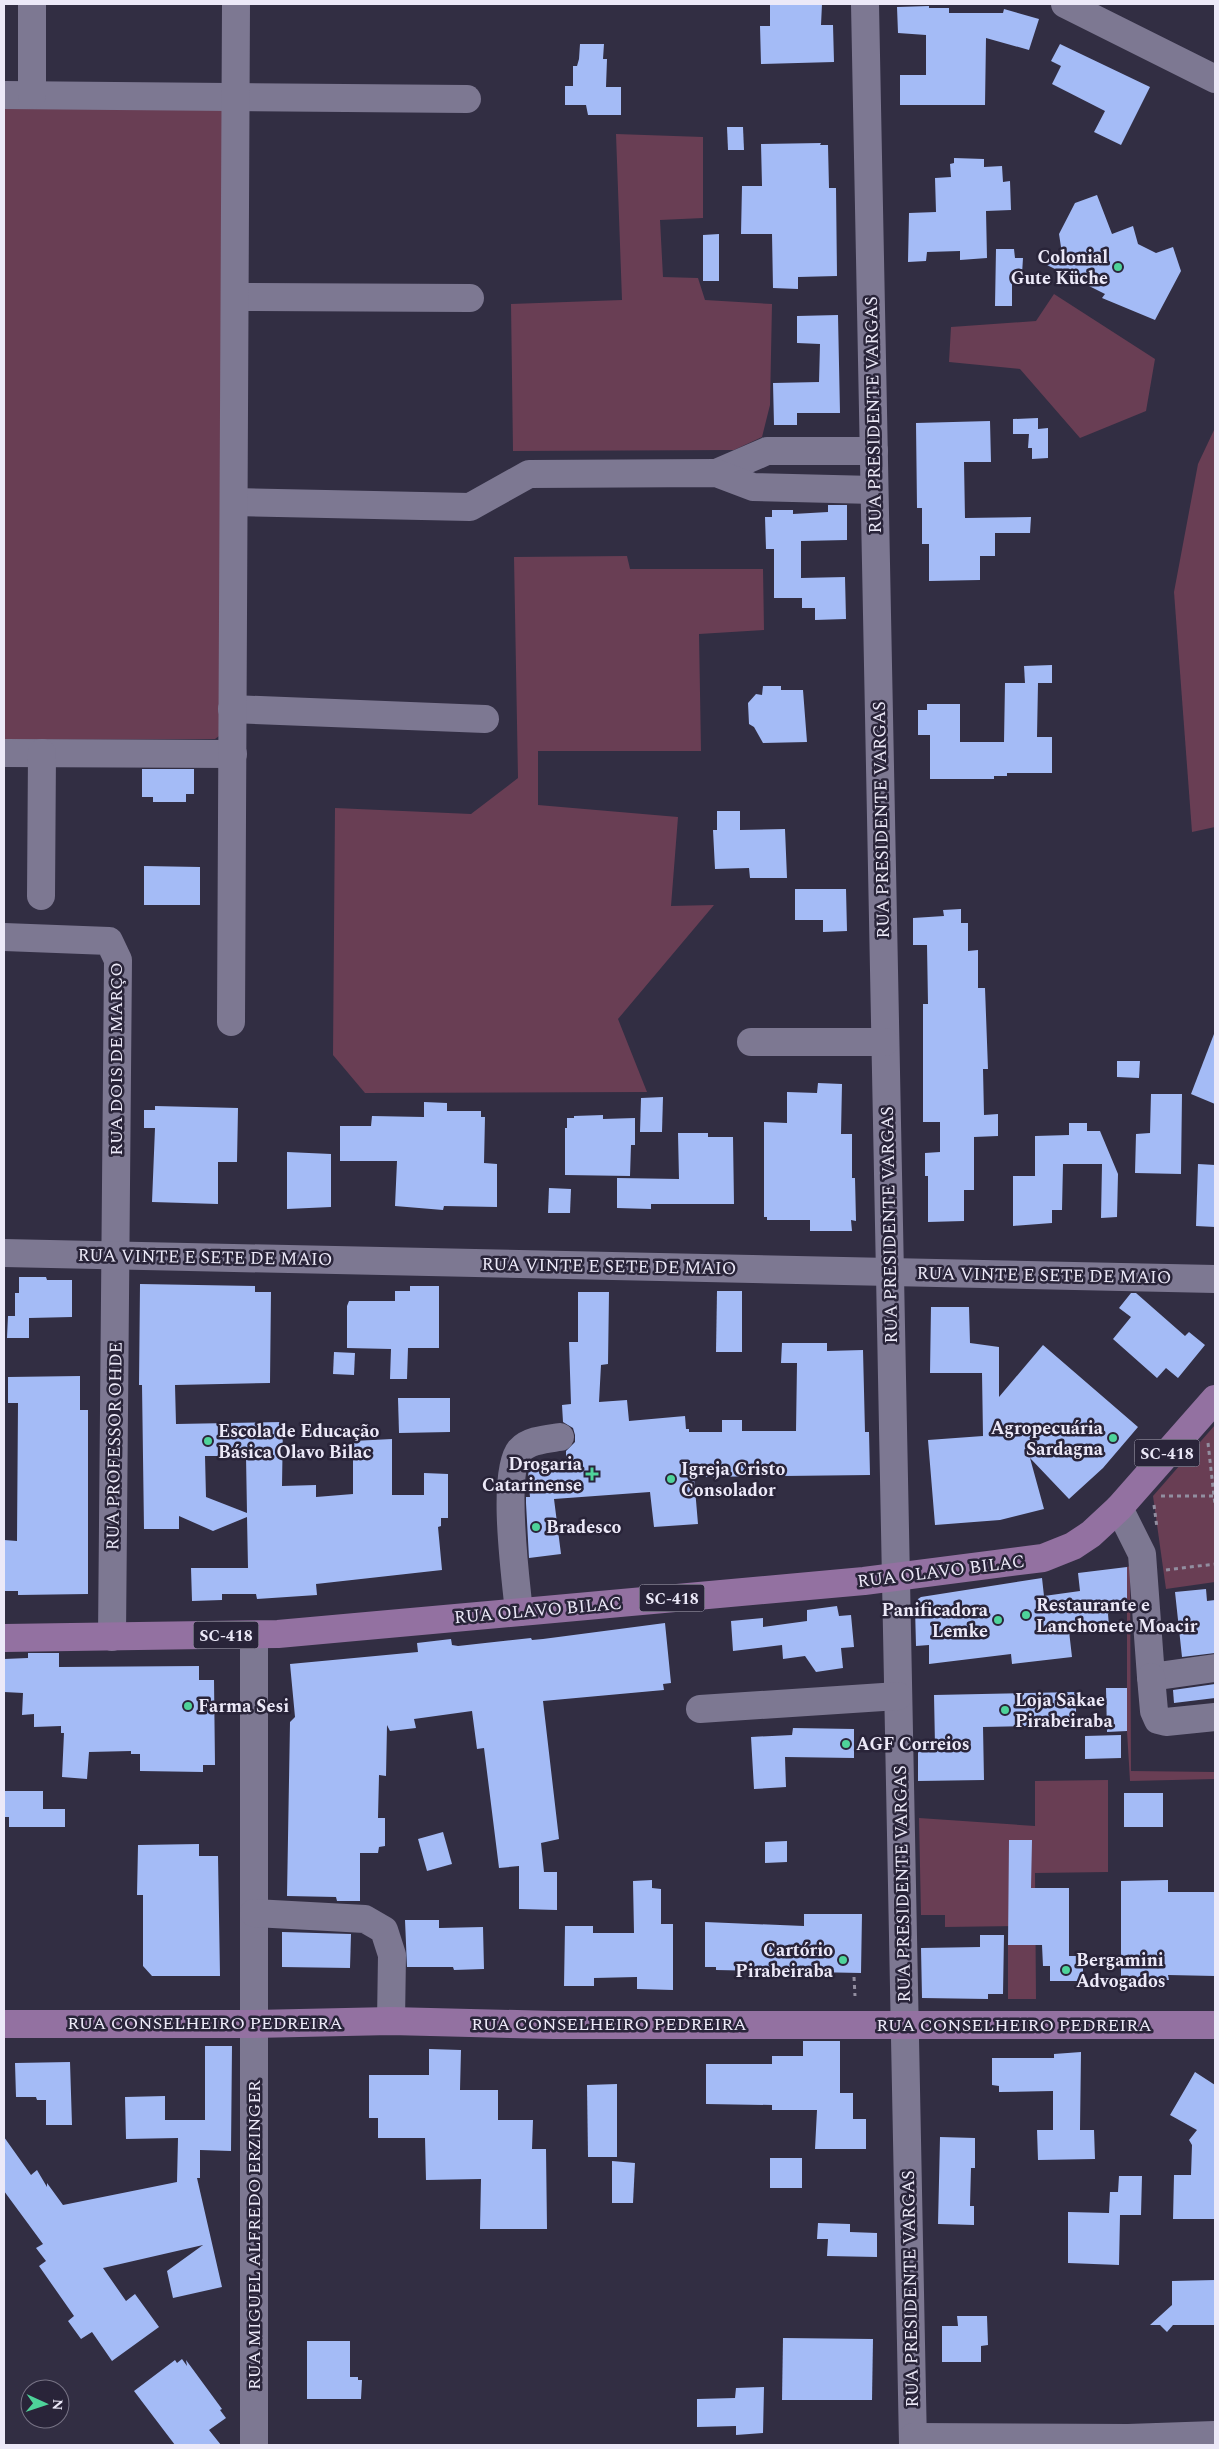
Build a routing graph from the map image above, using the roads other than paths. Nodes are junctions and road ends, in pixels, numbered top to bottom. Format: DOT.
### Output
graph roads {
  1 [pos="32,4"];
  2 [pos="236,4"];
  3 [pos="865,4"];
  4 [pos="1065,4"];
  5 [pos="1215,79"];
  6 [pos="4,95"];
  7 [pos="32,95"];
  8 [pos="236,97"];
  9 [pos="467,99"];
  10 [pos="235,297"];
  11 [pos="470,298"];
  12 [pos="874,451"];
  13 [pos="716,473"];
  14 [pos="874,490"];
  15 [pos="234,502"];
  16 [pos="232,708"];
  17 [pos="485,719"];
  18 [pos="4,753"];
  19 [pos="42,753"];
  20 [pos="233,754"];
  21 [pos="40,896"];
  22 [pos="4,937"];
  23 [pos="231,1022"];
  24 [pos="751,1042"];
  25 [pos="885,1042"];
  26 [pos="4,1252"];
  27 [pos="116,1255"];
  28 [pos="890,1272"];
  29 [pos="1215,1279"];
  30 [pos="1215,1398"];
  31 [pos="560,1437"];
  32 [pos="1119,1508"];
  33 [pos="896,1577"];
  34 [pos="519,1612"];
  35 [pos="254,1635"];
  36 [pos="112,1637"];
  37 [pos="4,1638"];
  38 [pos="1215,1668"];
  39 [pos="1151,1677"];
  40 [pos="898,1696"];
  41 [pos="700,1709"];
  42 [pos="1215,1717"];
  43 [pos="254,1913"];
  44 [pos="392,2021"];
  45 [pos="4,2024"];
  46 [pos="254,2024"];
  47 [pos="904,2025"];
  48 [pos="1215,2025"];
  49 [pos="1215,2435"];
  50 [pos="913,2441"];
  51 [pos="254,2445"];
  1 -- 7 [label="street"];
  2 -- 8 [label="street"];
  3 -- 12 [label="street, RUA PRESIDENTE VARGAS"];
  4 -- 5 [label="street"];
  6 -- 7 [label="street"];
  7 -- 8 [label="street"];
  8 -- 9 [label="street"];
  8 -- 10 [label="street"];
  10 -- 11 [label="street"];
  10 -- 15 [label="street"];
  12 -- 13 [label="street"];
  12 -- 14 [label="street, RUA PRESIDENTE VARGAS"];
  13 -- 14 [label="street"];
  13 -- 15 [label="street"];
  14 -- 25 [label="street, RUA PRESIDENTE VARGAS"];
  15 -- 16 [label="street"];
  16 -- 17 [label="street"];
  16 -- 20 [label="street"];
  18 -- 19 [label="street"];
  19 -- 20 [label="street"];
  19 -- 21 [label="street"];
  20 -- 23 [label="street"];
  22 -- 27 [label="street, RUA DOIS DE MARÇO"];
  24 -- 25 [label="street"];
  25 -- 28 [label="street, RUA PRESIDENTE VARGAS"];
  26 -- 27 [label="street, RUA VINTE E SETE DE MAIO"];
  27 -- 28 [label="street, RUA VINTE E SETE DE MAIO"];
  27 -- 36 [label="street, RUA PROFESSOR OHDE"];
  28 -- 29 [label="street, RUA VINTE E SETE DE MAIO"];
  28 -- 33 [label="street, RUA PRESIDENTE VARGAS"];
  30 -- 32 [label="main road, RUA OLAVO BILAC / SC-418"];
  31 -- 34 [label="street"];
  32 -- 33 [label="main road, RUA OLAVO BILAC / SC-418"];
  32 -- 39 [label="street"];
  33 -- 34 [label="main road, RUA OLAVO BILAC / SC-418"];
  33 -- 40 [label="street, RUA PRESIDENTE VARGAS"];
  34 -- 35 [label="main road, RUA OLAVO BILAC / SC-418"];
  35 -- 36 [label="main road, RUA OLAVO BILAC / SC-418"];
  35 -- 43 [label="street, RUA MIGUEL ALFREDO ERZINGER"];
  36 -- 37 [label="main road, RUA OLAVO BILAC / SC-418"];
  38 -- 39 [label="street"];
  39 -- 42 [label="street"];
  40 -- 41 [label="street"];
  40 -- 47 [label="street, RUA PRESIDENTE VARGAS"];
  43 -- 44 [label="street"];
  43 -- 46 [label="street, RUA MIGUEL ALFREDO ERZINGER"];
  44 -- 46 [label="main road, RUA CONSELHEIRO PEDREIRA"];
  44 -- 47 [label="main road, RUA CONSELHEIRO PEDREIRA"];
  45 -- 46 [label="main road, RUA CONSELHEIRO PEDREIRA"];
  46 -- 51 [label="street, RUA MIGUEL ALFREDO ERZINGER"];
  47 -- 48 [label="main road, RUA CONSELHEIRO PEDREIRA"];
  47 -- 50 [label="street, RUA PRESIDENTE VARGAS"];
  49 -- 50 [label="street"];
}
